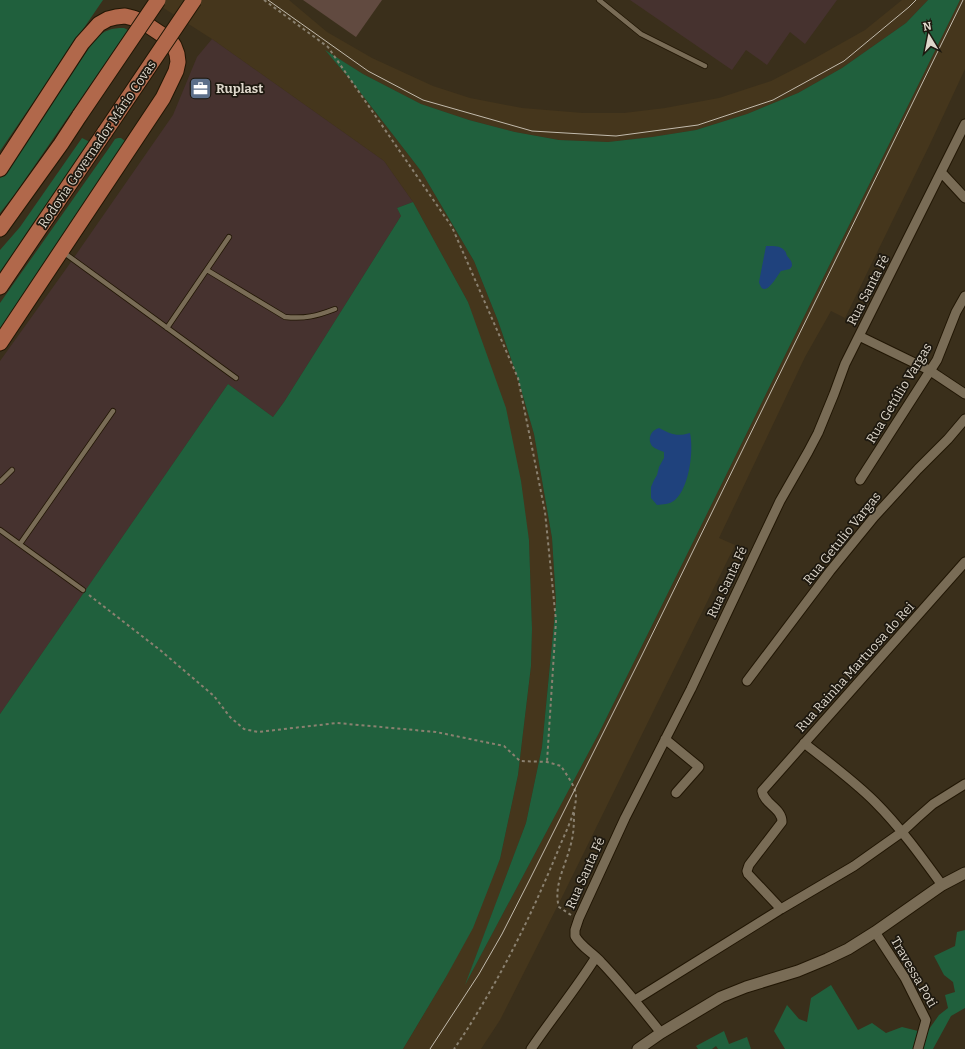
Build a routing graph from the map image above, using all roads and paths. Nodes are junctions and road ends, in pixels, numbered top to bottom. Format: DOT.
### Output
graph roads {
  1 [pos="158,0"];
  2 [pos="194,0"];
  3 [pos="264,0"];
  4 [pos="599,0"];
  5 [pos="705,66"];
  6 [pos="965,124"];
  7 [pos="0,169"];
  8 [pos="941,172"];
  9 [pos="965,198"];
  10 [pos="0,229"];
  11 [pos="229,237"];
  12 [pos="61,251"];
  13 [pos="207,270"];
  14 [pos="0,287"];
  15 [pos="965,296"];
  16 [pos="335,309"];
  17 [pos="167,328"];
  18 [pos="859,336"];
  19 [pos="0,342"];
  20 [pos="929,370"];
  21 [pos="236,378"];
  22 [pos="965,394"];
  23 [pos="113,411"];
  24 [pos="965,419"];
  25 [pos="12,470"];
  26 [pos="860,480"];
  27 [pos="0,482"];
  28 [pos="0,530"];
  29 [pos="20,544"];
  30 [pos="965,562"];
  31 [pos="83,590"];
  32 [pos="747,681"];
  33 [pos="665,739"];
  34 [pos="804,743"];
  35 [pos="548,762"];
  36 [pos="965,784"];
  37 [pos="676,793"];
  38 [pos="575,801"];
  39 [pos="902,832"];
  40 [pos="965,873"];
  41 [pos="942,885"];
  42 [pos="781,909"];
  43 [pos="579,919"];
  44 [pos="875,932"];
  45 [pos="596,957"];
  46 [pos="635,1000"];
  47 [pos="661,1033"];
  48 [pos="454,1049"];
  49 [pos="531,1049"];
  50 [pos="638,1049"];
  51 [pos="918,1049"];
  1 -- 10 [label="highway, bridge"];
  2 -- 14 [label="highway, Rodovia Governador Mário Covas, bridge"];
  3 -- 35 [label="path"];
  4 -- 5 [label="lane"];
  6 -- 8 [label="street, Rua Santa Fé"];
  7 -- 12 [label="highway"];
  8 -- 9 [label="street"];
  8 -- 18 [label="street, Rua Santa Fé"];
  11 -- 13 [label="lane"];
  12 -- 17 [label="lane"];
  12 -- 19 [label="highway"];
  13 -- 16 [label="lane"];
  13 -- 17 [label="lane"];
  15 -- 20 [label="street, Rua Getúlio Vargas"];
  17 -- 21 [label="lane"];
  18 -- 20 [label="street"];
  18 -- 33 [label="street, Rua Santa Fé"];
  20 -- 22 [label="street"];
  20 -- 26 [label="street, Rua Getúlio Vargas"];
  23 -- 29 [label="lane"];
  24 -- 32 [label="street, Rua Getulio Vargas"];
  25 -- 27 [label="lane"];
  28 -- 29 [label="lane"];
  29 -- 31 [label="lane"];
  30 -- 34 [label="street, Rua Rainha Martuosa do Rei"];
  31 -- 35 [label="path"];
  33 -- 37 [label="street"];
  33 -- 43 [label="street, Rua Santa Fé"];
  34 -- 39 [label="street"];
  34 -- 42 [label="street, Rua Rainha Martuosa do Rei"];
  35 -- 38 [label="path"];
  36 -- 39 [label="street"];
  38 -- 43 [label="path"];
  38 -- 48 [label="path"];
  39 -- 41 [label="street"];
  39 -- 42 [label="street"];
  40 -- 41 [label="street"];
  41 -- 44 [label="street"];
  42 -- 46 [label="street"];
  43 -- 45 [label="street, Rua Santa Fé"];
  44 -- 47 [label="street"];
  44 -- 51 [label="street, Travessa Poti"];
  45 -- 46 [label="street, Rua Santa Fé"];
  45 -- 49 [label="street"];
  46 -- 47 [label="street, Rua Santa Fé"];
  47 -- 50 [label="street"];
}
